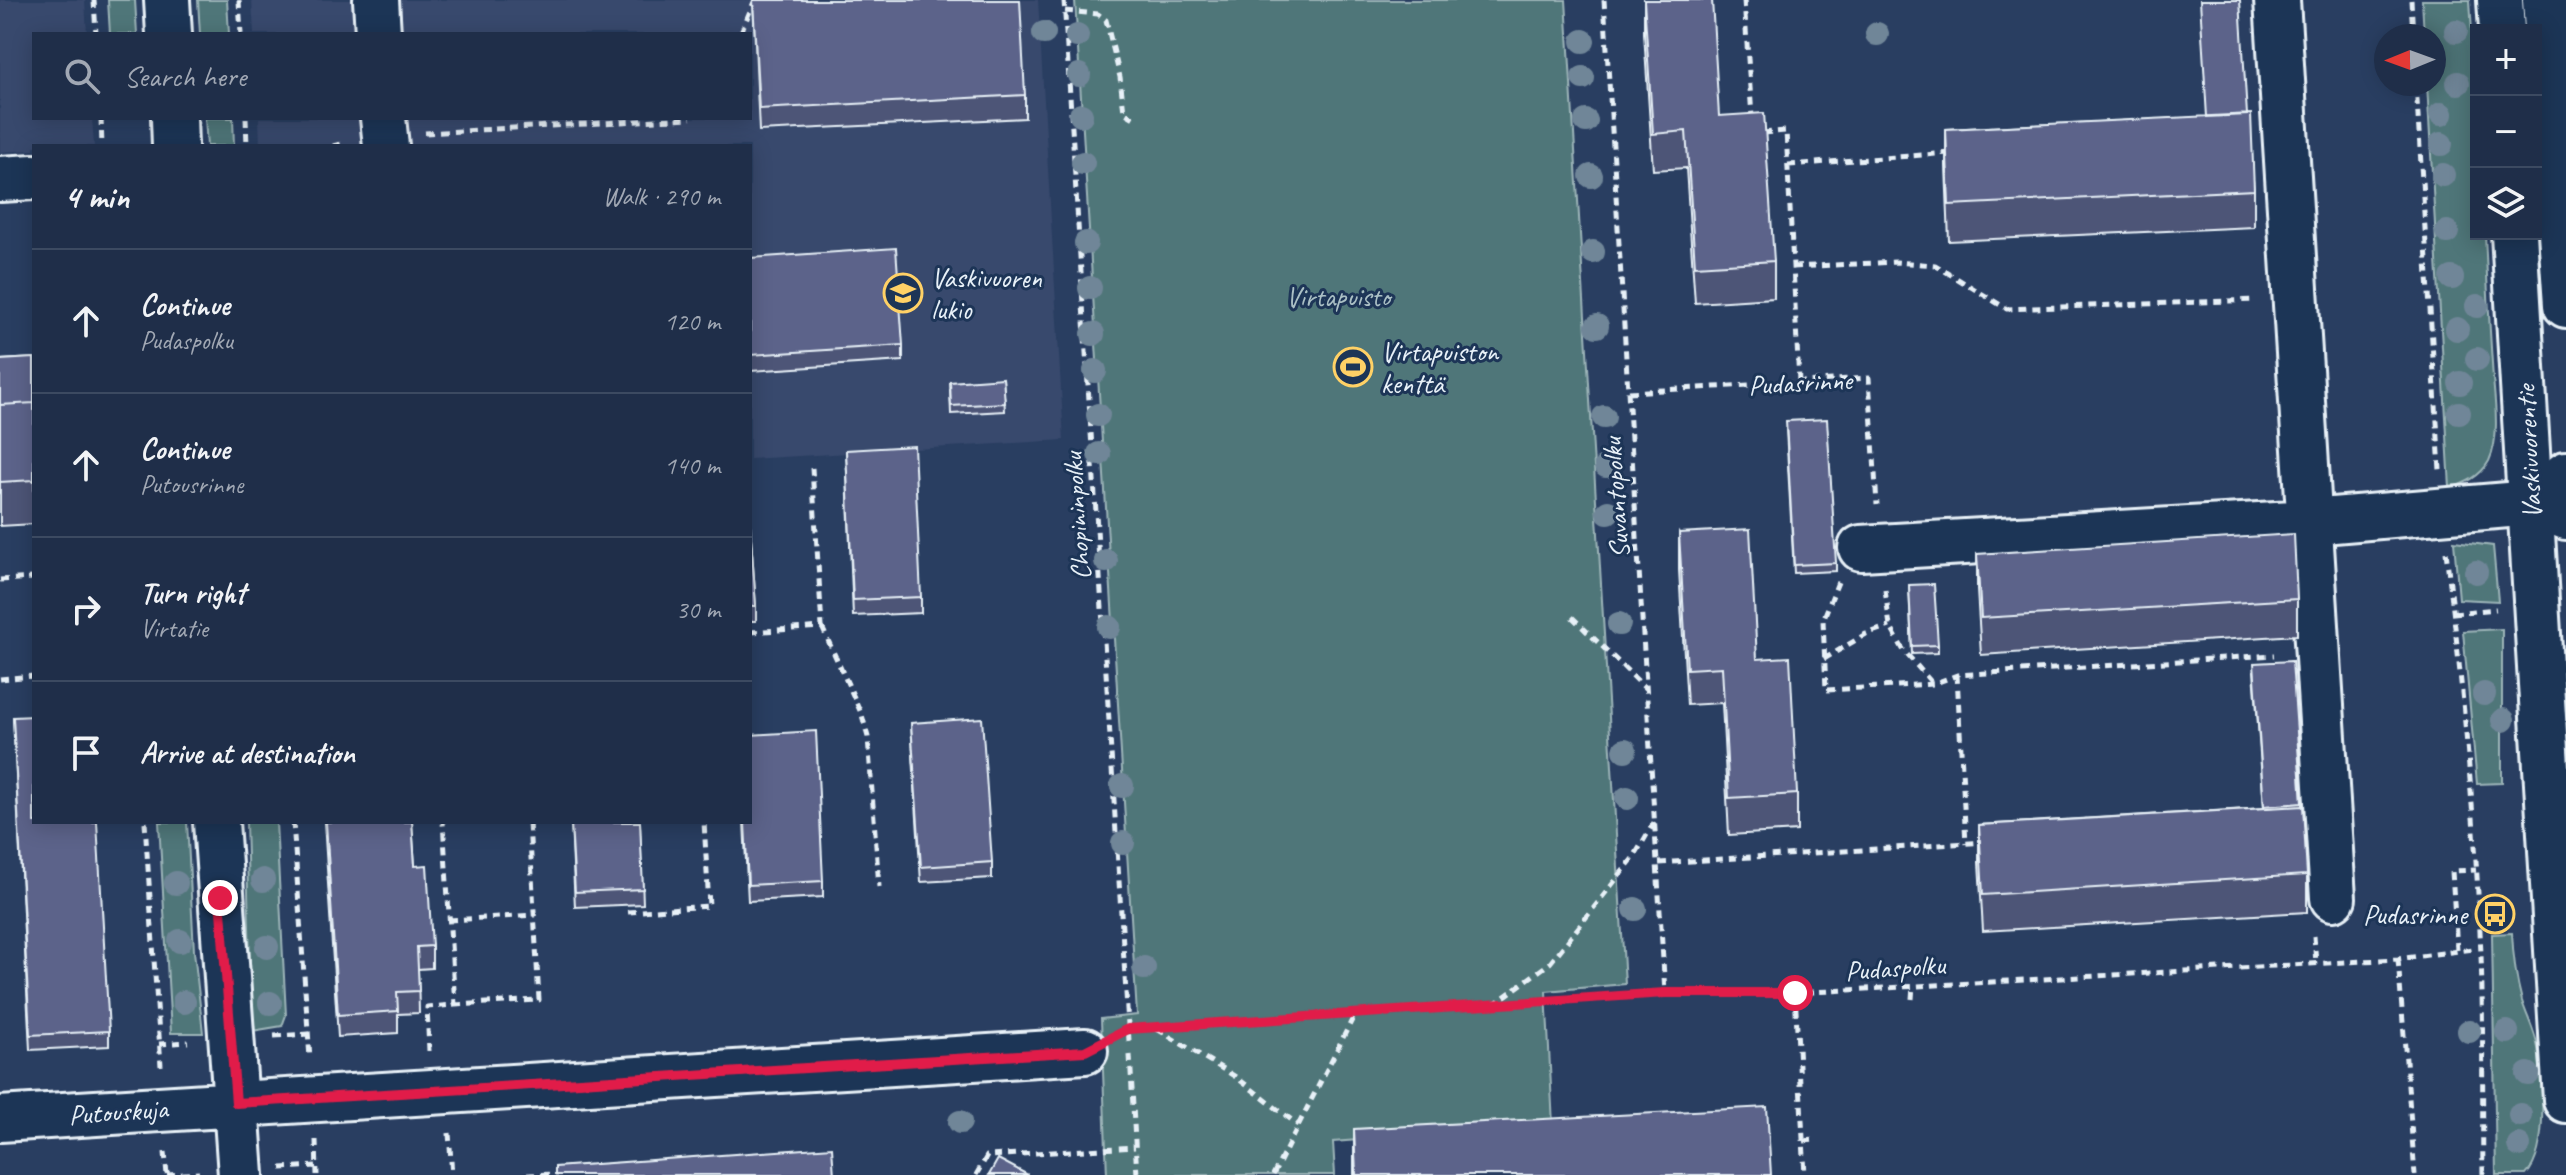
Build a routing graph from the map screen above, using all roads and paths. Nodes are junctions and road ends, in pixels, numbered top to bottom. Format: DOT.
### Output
graph roads {
  1 [pos="94,0"];
  2 [pos="167,0"];
  3 [pos="239,0"];
  4 [pos="376,0"];
  5 [pos="763,0"];
  6 [pos="1064,0"];
  7 [pos="1604,0"];
  8 [pos="1744,0"];
  9 [pos="2277,0"];
  10 [pos="2411,0"];
  11 [pos="2500,0"];
  12 [pos="2545,0"];
  13 [pos="1065,11"];
  14 [pos="2412,24"];
  15 [pos="2502,24"];
  16 [pos="96,32"];
  17 [pos="169,32"];
  18 [pos="241,32"];
  19 [pos="378,32"];
  20 [pos="741,32"];
  21 [pos="2417,96"];
  22 [pos="1134,118"];
  23 [pos="1752,119"];
  24 [pos="101,120"];
  25 [pos="174,120"];
  26 [pos="246,120"];
  27 [pos="650,120"];
  28 [pos="384,133"];
  29 [pos="1753,134"];
  30 [pos="102,144"];
  31 [pos="175,144"];
  32 [pos="247,144"];
  33 [pos="341,144"];
  34 [pos="1959,153"];
  35 [pos="1788,165"];
  36 [pos="32,177"];
  37 [pos="0,179"];
  38 [pos="2515,240"];
  39 [pos="1793,267"];
  40 [pos="2296,298"];
  41 [pos="2566,305"];
  42 [pos="1799,382"];
  43 [pos="1629,392"];
  44 [pos="812,468"];
  45 [pos="2566,474"];
  46 [pos="2442,510"];
  47 [pos="2548,510"];
  48 [pos="2310,522"];
  49 [pos="1874,557"];
  50 [pos="32,578"];
  51 [pos="0,580"];
  52 [pos="1572,617"];
  53 [pos="1890,626"];
  54 [pos="822,627"];
  55 [pos="752,632"];
  56 [pos="2317,653"];
  57 [pos="1824,659"];
  58 [pos="1957,675"];
  59 [pos="32,676"];
  60 [pos="0,679"];
  61 [pos="1933,684"];
  62 [pos="1647,690"];
  63 [pos="1656,819"];
  64 [pos="145,824"];
  65 [pos="216,824"];
  66 [pos="293,824"];
  67 [pos="443,824"];
  68 [pos="529,824"];
  69 [pos="704,824"];
  70 [pos="1997,842"];
  71 [pos="1966,844"];
  72 [pos="1659,863"];
  73 [pos="2476,870"];
  74 [pos="879,887"];
  75 [pos="2333,898"];
  76 [pos="628,912"];
  77 [pos="535,915"];
  78 [pos="449,920"];
  79 [pos="2315,944"];
  80 [pos="2473,949"];
  81 [pos="2457,950"];
  82 [pos="2398,959"];
  83 [pos="2316,963"];
  84 [pos="1913,985"];
  85 [pos="1665,993"];
  86 [pos="1795,993"];
  87 [pos="1912,999"];
  88 [pos="455,1005"];
  89 [pos="1492,1005"];
  90 [pos="1355,1015"];
  91 [pos="1155,1028"];
  92 [pos="1128,1029"];
  93 [pos="1085,1051"];
  94 [pos="430,1060"];
  95 [pos="313,1098"];
  96 [pos="2566,1100"];
  97 [pos="236,1103"];
  98 [pos="162,1108"];
  99 [pos="0,1119"];
  100 [pos="449,1124"];
  101 [pos="1298,1125"];
  102 [pos="1816,1140"];
  103 [pos="1804,1141"];
  104 [pos="1135,1147"];
  105 [pos="558,1174"];
  106 [pos="167,1175"];
  107 [pos="241,1175"];
  108 [pos="317,1175"];
  109 [pos="452,1175"];
  110 [pos="527,1175"];
  111 [pos="976,1175"];
  112 [pos="1137,1175"];
  113 [pos="1273,1175"];
  114 [pos="1805,1175"];
  115 [pos="2415,1175"];
  116 [pos="2483,1175"];
  1 -- 16 [label="path"];
  2 -- 17 [label="street"];
  3 -- 18 [label="path"];
  4 -- 19 [label="street"];
  5 -- 20 [label="path"];
  6 -- 13 [label="path, Chopininpolku"];
  7 -- 43 [label="path, Suvantopolku"];
  8 -- 23 [label="path"];
  9 -- 40 [label="street"];
  10 -- 14 [label="path"];
  11 -- 15 [label="street"];
  12 -- 41 [label="street"];
  13 -- 22 [label="path"];
  13 -- 92 [label="path, Chopininpolku"];
  21 -- 46 [label="path"];
  24 -- 30 [label="path"];
  25 -- 31 [label="street"];
  26 -- 32 [label="path"];
  27 -- 28 [label="path"];
  28 -- 33 [label="path"];
  29 -- 35 [label="path"];
  34 -- 35 [label="path"];
  35 -- 39 [label="path"];
  36 -- 37 [label="street"];
  38 -- 47 [label="street, Vaskivuorentie"];
  39 -- 40 [label="path"];
  39 -- 42 [label="path"];
  40 -- 48 [label="street"];
  42 -- 43 [label="path, Pudasrinne"];
  42 -- 49 [label="path, Pudasrinne"];
  43 -- 62 [label="path, Suvantopolku"];
  44 -- 54 [label="path"];
  45 -- 47 [label="street"];
  46 -- 47 [label="street"];
  46 -- 48 [label="street"];
  46 -- 73 [label="path"];
  47 -- 96 [label="street, Vaskivuorentie"];
  48 -- 49 [label="street"];
  48 -- 56 [label="street"];
  49 -- 53 [label="path"];
  49 -- 57 [label="path"];
  50 -- 51 [label="path"];
  52 -- 62 [label="path"];
  53 -- 57 [label="path"];
  53 -- 61 [label="path"];
  54 -- 55 [label="path"];
  54 -- 74 [label="path"];
  56 -- 58 [label="path"];
  56 -- 75 [label="street"];
  57 -- 61 [label="path"];
  58 -- 61 [label="path"];
  58 -- 71 [label="path"];
  59 -- 60 [label="path"];
  62 -- 63 [label="path, Suvantopolku"];
  63 -- 72 [label="path, Suvantopolku"];
  63 -- 89 [label="path"];
  64 -- 98 [label="path"];
  65 -- 97 [label="street"];
  66 -- 95 [label="path"];
  67 -- 78 [label="path"];
  68 -- 77 [label="path"];
  69 -- 76 [label="path"];
  70 -- 71 [label="path"];
  71 -- 72 [label="path"];
  72 -- 85 [label="path, Suvantopolku"];
  73 -- 81 [label="path"];
  73 -- 116 [label="path"];
  77 -- 78 [label="path"];
  77 -- 88 [label="path"];
  78 -- 88 [label="path"];
  79 -- 83 [label="path"];
  80 -- 81 [label="path, Pudaspolku"];
  81 -- 82 [label="path, Pudaspolku"];
  82 -- 83 [label="path, Pudaspolku"];
  82 -- 115 [label="path"];
  83 -- 84 [label="path, Pudaspolku"];
  84 -- 86 [label="path, Pudaspolku"];
  84 -- 87 [label="path"];
  85 -- 86 [label="path, Pudaspolku"];
  85 -- 89 [label="path, Pudaspolku"];
  86 -- 103 [label="path"];
  88 -- 94 [label="path"];
  89 -- 90 [label="path, Pudaspolku"];
  90 -- 91 [label="path, Pudaspolku"];
  90 -- 101 [label="path"];
  91 -- 92 [label="path, Pudaspolku"];
  91 -- 101 [label="path"];
  92 -- 93 [label="path, Pudaspolku"];
  92 -- 104 [label="path, Chopininpolku"];
  93 -- 95 [label="street, Putouskuja"];
  95 -- 97 [label="street, Putouskuja"];
  95 -- 108 [label="path"];
  97 -- 98 [label="street, Putouskuja"];
  97 -- 107 [label="street"];
  98 -- 99 [label="street, Putouskuja"];
  98 -- 106 [label="path"];
  100 -- 109 [label="path"];
  101 -- 113 [label="path"];
  102 -- 103 [label="path"];
  103 -- 114 [label="path"];
  104 -- 111 [label="path"];
  104 -- 112 [label="path, Chopininpolku"];
  105 -- 110 [label="path"];
}
